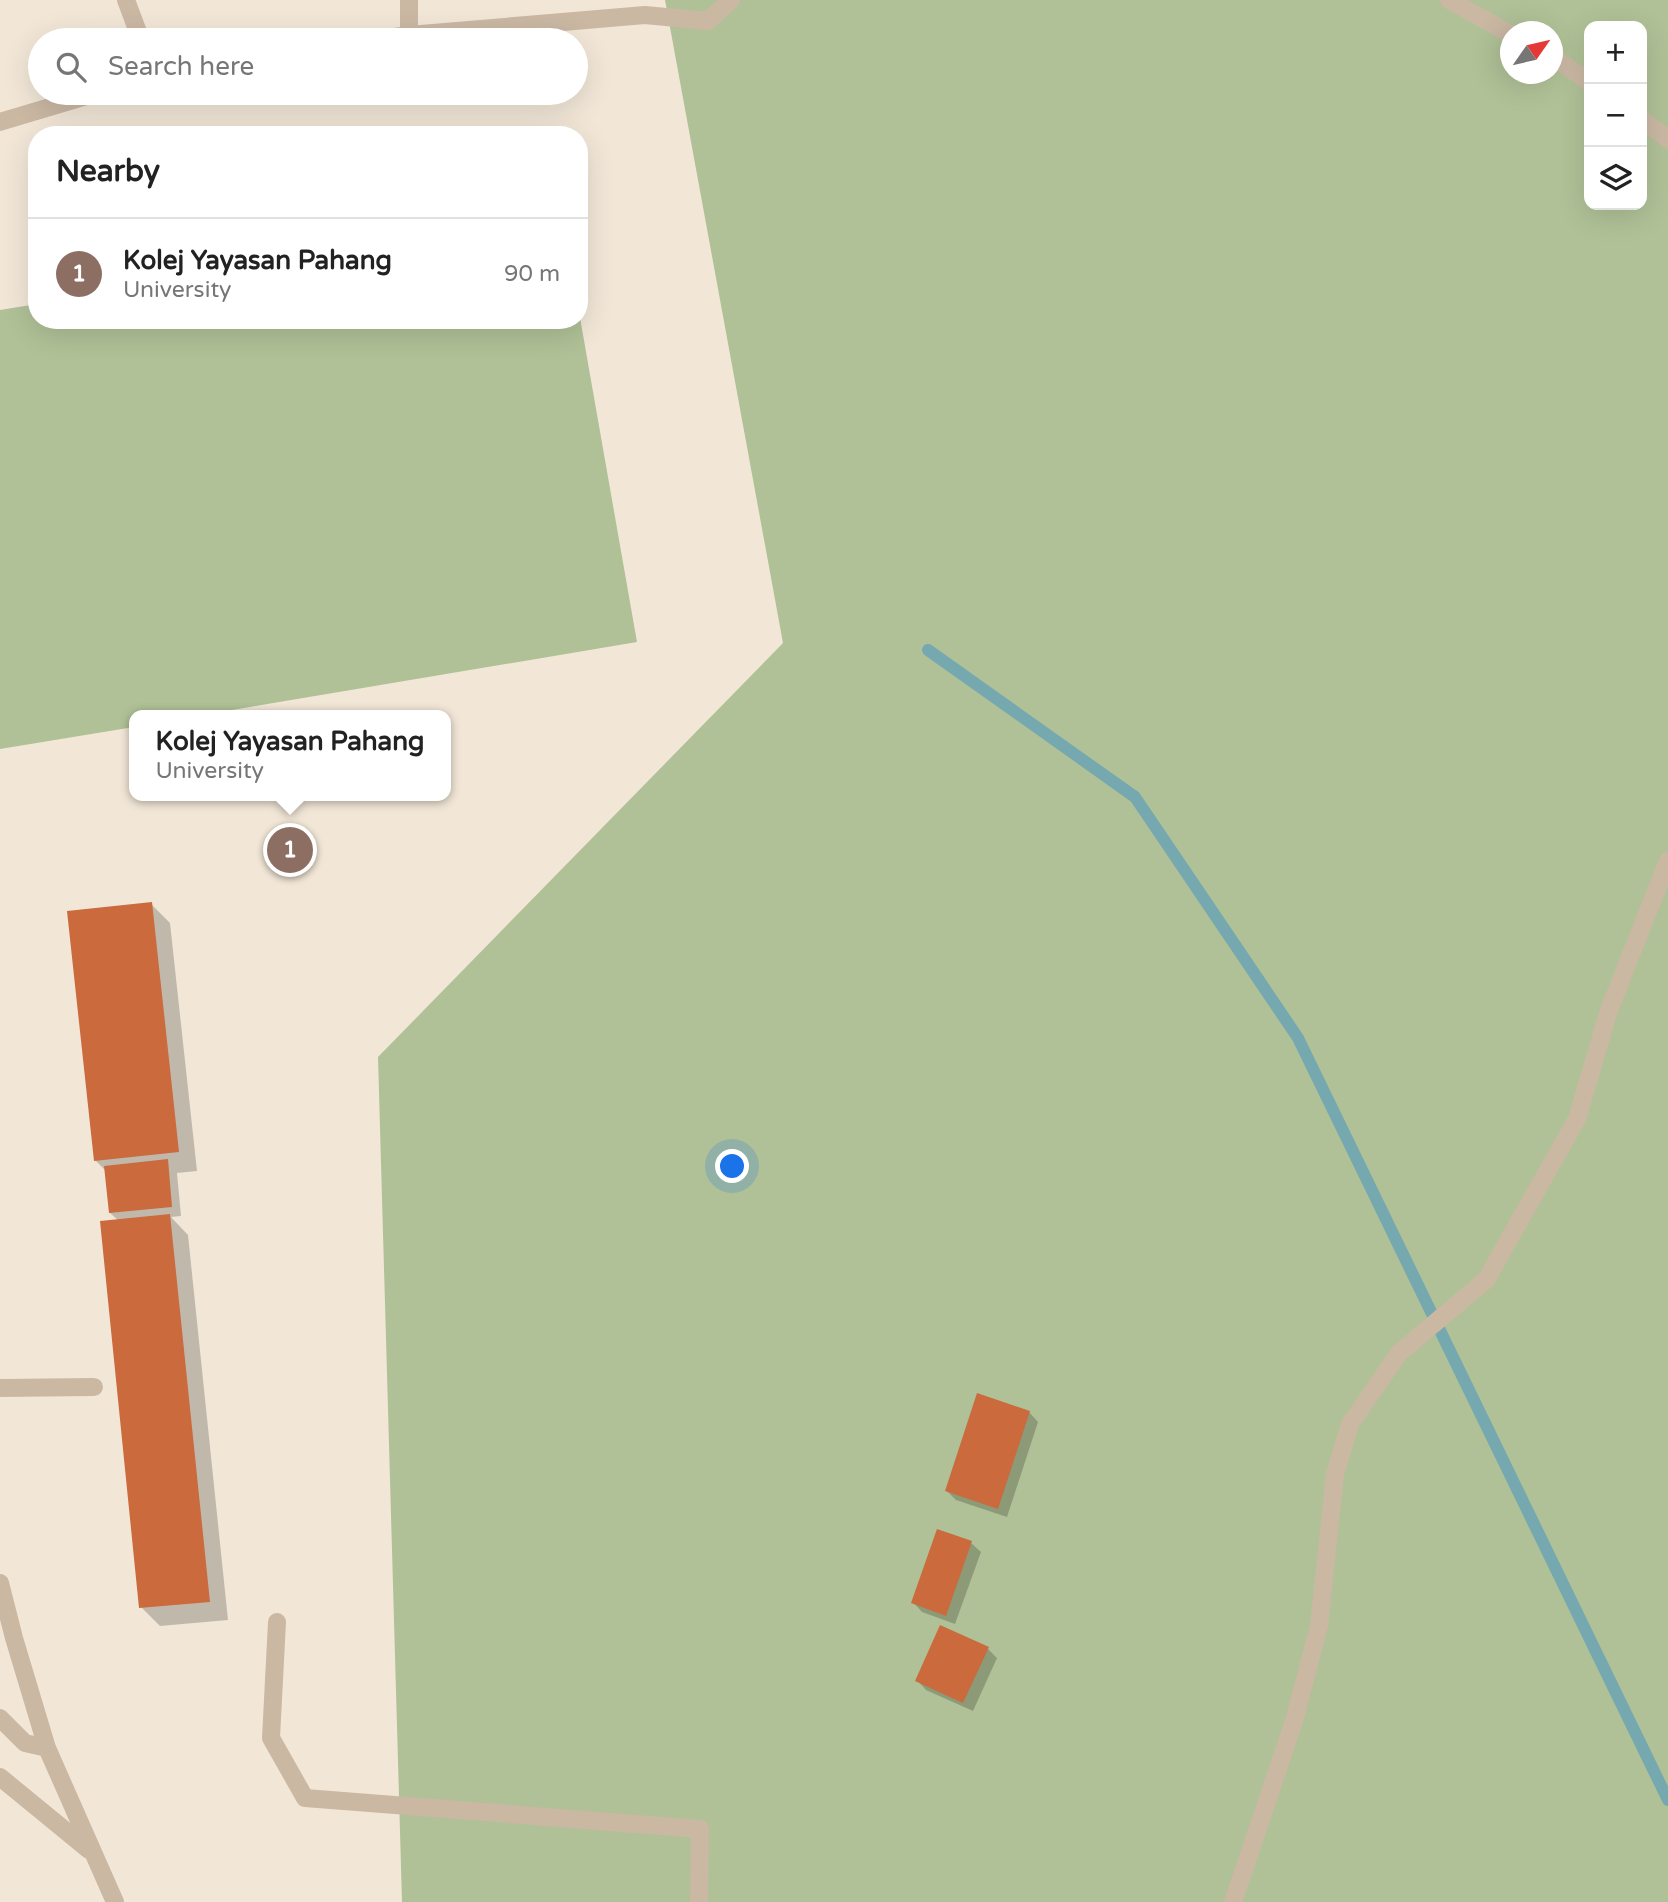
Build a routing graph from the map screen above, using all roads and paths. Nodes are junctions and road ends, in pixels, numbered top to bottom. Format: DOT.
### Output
graph roads {
  1 [pos="126,0"];
  2 [pos="409,0"];
  3 [pos="731,0"];
  4 [pos="1448,0"];
  5 [pos="136,28"];
  6 [pos="409,28"];
  7 [pos="492,28"];
  8 [pos="1500,29"];
  9 [pos="1563,64"];
  10 [pos="1584,78"];
  11 [pos="57,105"];
  12 [pos="0,122"];
  13 [pos="1647,124"];
  14 [pos="1668,139"];
  15 [pos="1668,861"];
  16 [pos="94,1387"];
  17 [pos="0,1388"];
  18 [pos="0,1583"];
  19 [pos="277,1622"];
  20 [pos="0,1718"];
  21 [pos="47,1748"];
  22 [pos="0,1777"];
  23 [pos="92,1852"];
  24 [pos="115,1902"];
  25 [pos="699,1902"];
  26 [pos="1233,1902"];
  1 -- 5 [label="street"];
  2 -- 6 [label="street"];
  3 -- 7 [label="street"];
  4 -- 8 [label="street"];
  9 -- 10 [label="street"];
  11 -- 12 [label="street"];
  13 -- 14 [label="street"];
  15 -- 26 [label="street"];
  16 -- 17 [label="street"];
  18 -- 21 [label="street"];
  19 -- 25 [label="street"];
  20 -- 21 [label="street"];
  21 -- 23 [label="street"];
  22 -- 23 [label="street"];
  23 -- 24 [label="street"];
}
